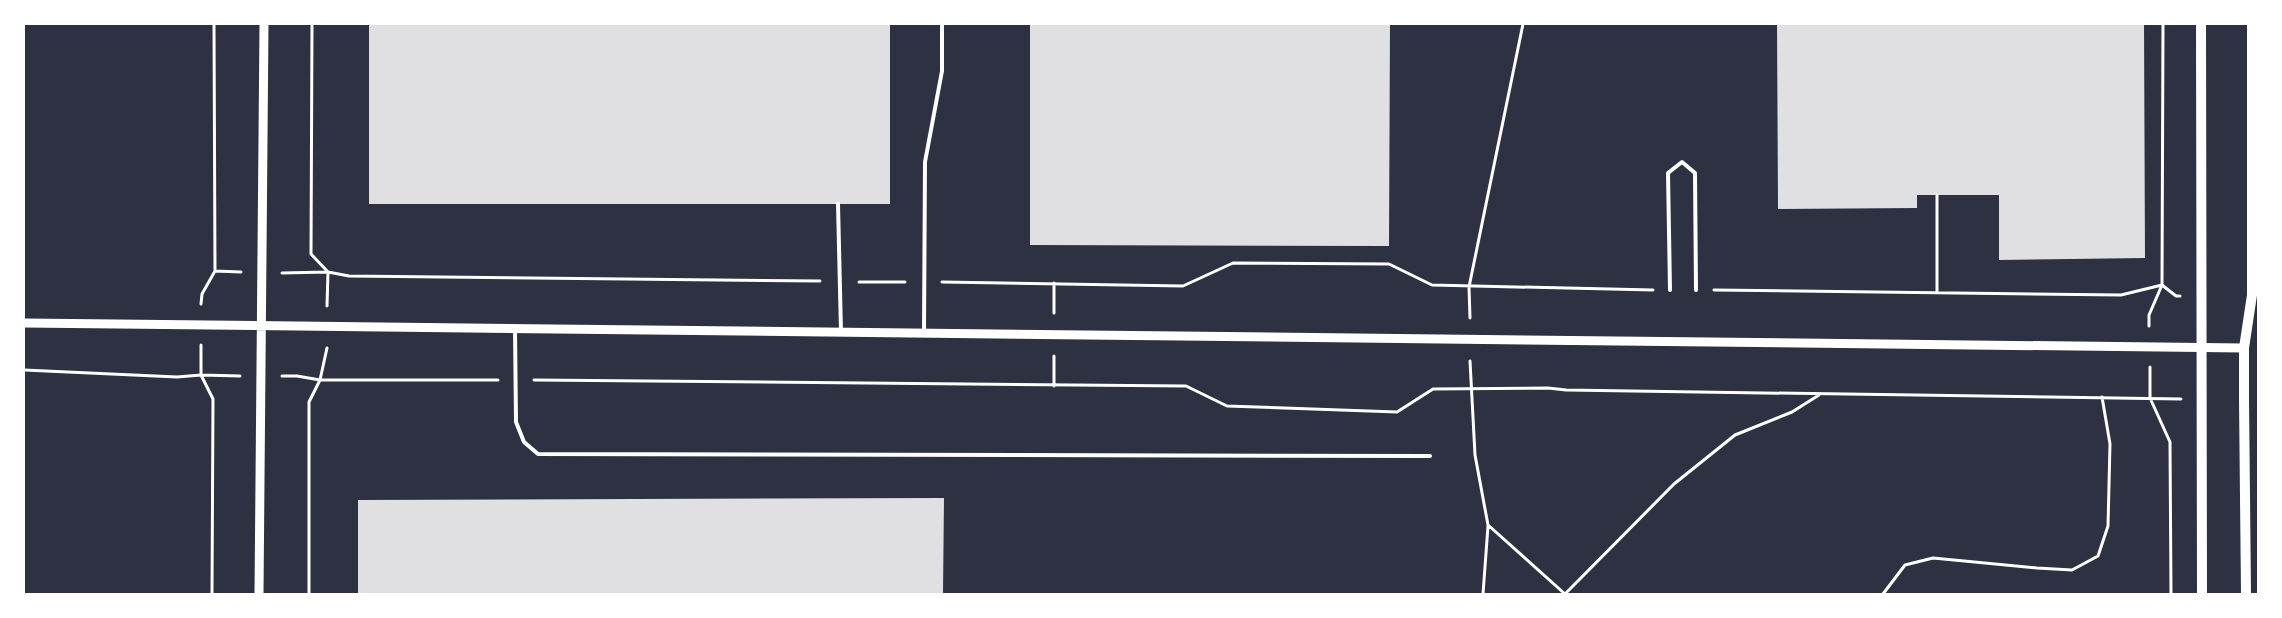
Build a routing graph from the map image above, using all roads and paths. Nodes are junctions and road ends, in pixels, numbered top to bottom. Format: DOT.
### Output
graph roads {
  1 [pos="214,24"];
  2 [pos="264,24"];
  3 [pos="312,24"];
  4 [pos="942,24"];
  5 [pos="1523,24"];
  6 [pos="2163,24"];
  7 [pos="2201,24"];
  8 [pos="2252,24"];
  9 [pos="1937,195"];
  10 [pos="838,204"];
  11 [pos="215,271"];
  12 [pos="234,272"];
  13 [pos="328,272"];
  14 [pos="300,273"];
  15 [pos="819,281"];
  16 [pos="860,282"];
  17 [pos="896,282"];
  18 [pos="952,282"];
  19 [pos="1054,283"];
  20 [pos="2162,285"];
  21 [pos="327,288"];
  22 [pos="1469,288"];
  23 [pos="1670,290"];
  24 [pos="1696,290"];
  25 [pos="1937,293"];
  26 [pos="202,294"];
  27 [pos="2176,296"];
  28 [pos="1054,304"];
  29 [pos="1470,311"];
  30 [pos="2149,315"];
  31 [pos="24,323"];
  32 [pos="263,327"];
  33 [pos="515,329"];
  34 [pos="841,332"];
  35 [pos="924,332"];
  36 [pos="2203,347"];
  37 [pos="2244,348"];
  38 [pos="200,355"];
  39 [pos="326,355"];
  40 [pos="1054,363"];
  41 [pos="24,370"];
  42 [pos="1470,371"];
  43 [pos="201,375"];
  44 [pos="227,376"];
  45 [pos="297,376"];
  46 [pos="2150,378"];
  47 [pos="320,380"];
  48 [pos="514,380"];
  49 [pos="1054,386"];
  50 [pos="1470,390"];
  51 [pos="1819,395"];
  52 [pos="2102,397"];
  53 [pos="2150,398"];
  54 [pos="2177,399"];
  55 [pos="1430,456"];
  56 [pos="1488,525"];
  57 [pos="212,594"];
  58 [pos="259,594"];
  59 [pos="309,594"];
  60 [pos="1483,594"];
  61 [pos="1565,594"];
  62 [pos="1882,594"];
  63 [pos="2171,594"];
  64 [pos="2202,594"];
  65 [pos="2246,594"];
  1 -- 11 [label="path"];
  2 -- 32 [label="street"];
  3 -- 13 [label="path"];
  4 -- 35 [label="lane"];
  5 -- 22 [label="path"];
  6 -- 20 [label="path"];
  7 -- 36 [label="main road"];
  8 -- 37 [label="main road"];
  9 -- 25 [label="path"];
  10 -- 34 [label="lane"];
  11 -- 12 [label="path"];
  11 -- 26 [label="path"];
  13 -- 14 [label="path"];
  13 -- 15 [label="path"];
  13 -- 21 [label="path"];
  16 -- 17 [label="path"];
  18 -- 19 [label="path"];
  19 -- 22 [label="path"];
  19 -- 28 [label="path"];
  20 -- 25 [label="path"];
  20 -- 27 [label="path"];
  20 -- 30 [label="path"];
  22 -- 23 [label="path"];
  22 -- 29 [label="path"];
  23 -- 24 [label="lane"];
  24 -- 25 [label="path"];
  31 -- 32 [label="street"];
  32 -- 33 [label="street"];
  32 -- 58 [label="street"];
  33 -- 34 [label="street"];
  33 -- 48 [label="lane"];
  34 -- 35 [label="street"];
  35 -- 36 [label="street"];
  36 -- 37 [label="street"];
  36 -- 64 [label="main road"];
  37 -- 65 [label="main road"];
  38 -- 43 [label="path"];
  39 -- 47 [label="path"];
  40 -- 49 [label="path"];
  41 -- 43 [label="path"];
  42 -- 50 [label="path"];
  43 -- 44 [label="path"];
  43 -- 57 [label="path"];
  45 -- 47 [label="path"];
  46 -- 53 [label="path"];
  47 -- 48 [label="path"];
  47 -- 59 [label="path"];
  48 -- 49 [label="path"];
  48 -- 55 [label="lane"];
  49 -- 50 [label="path"];
  50 -- 51 [label="path"];
  50 -- 56 [label="path"];
  51 -- 52 [label="path"];
  51 -- 61 [label="path"];
  52 -- 53 [label="path"];
  52 -- 62 [label="path"];
  53 -- 54 [label="path"];
  53 -- 63 [label="path"];
  56 -- 60 [label="path"];
  56 -- 61 [label="path"];
}
